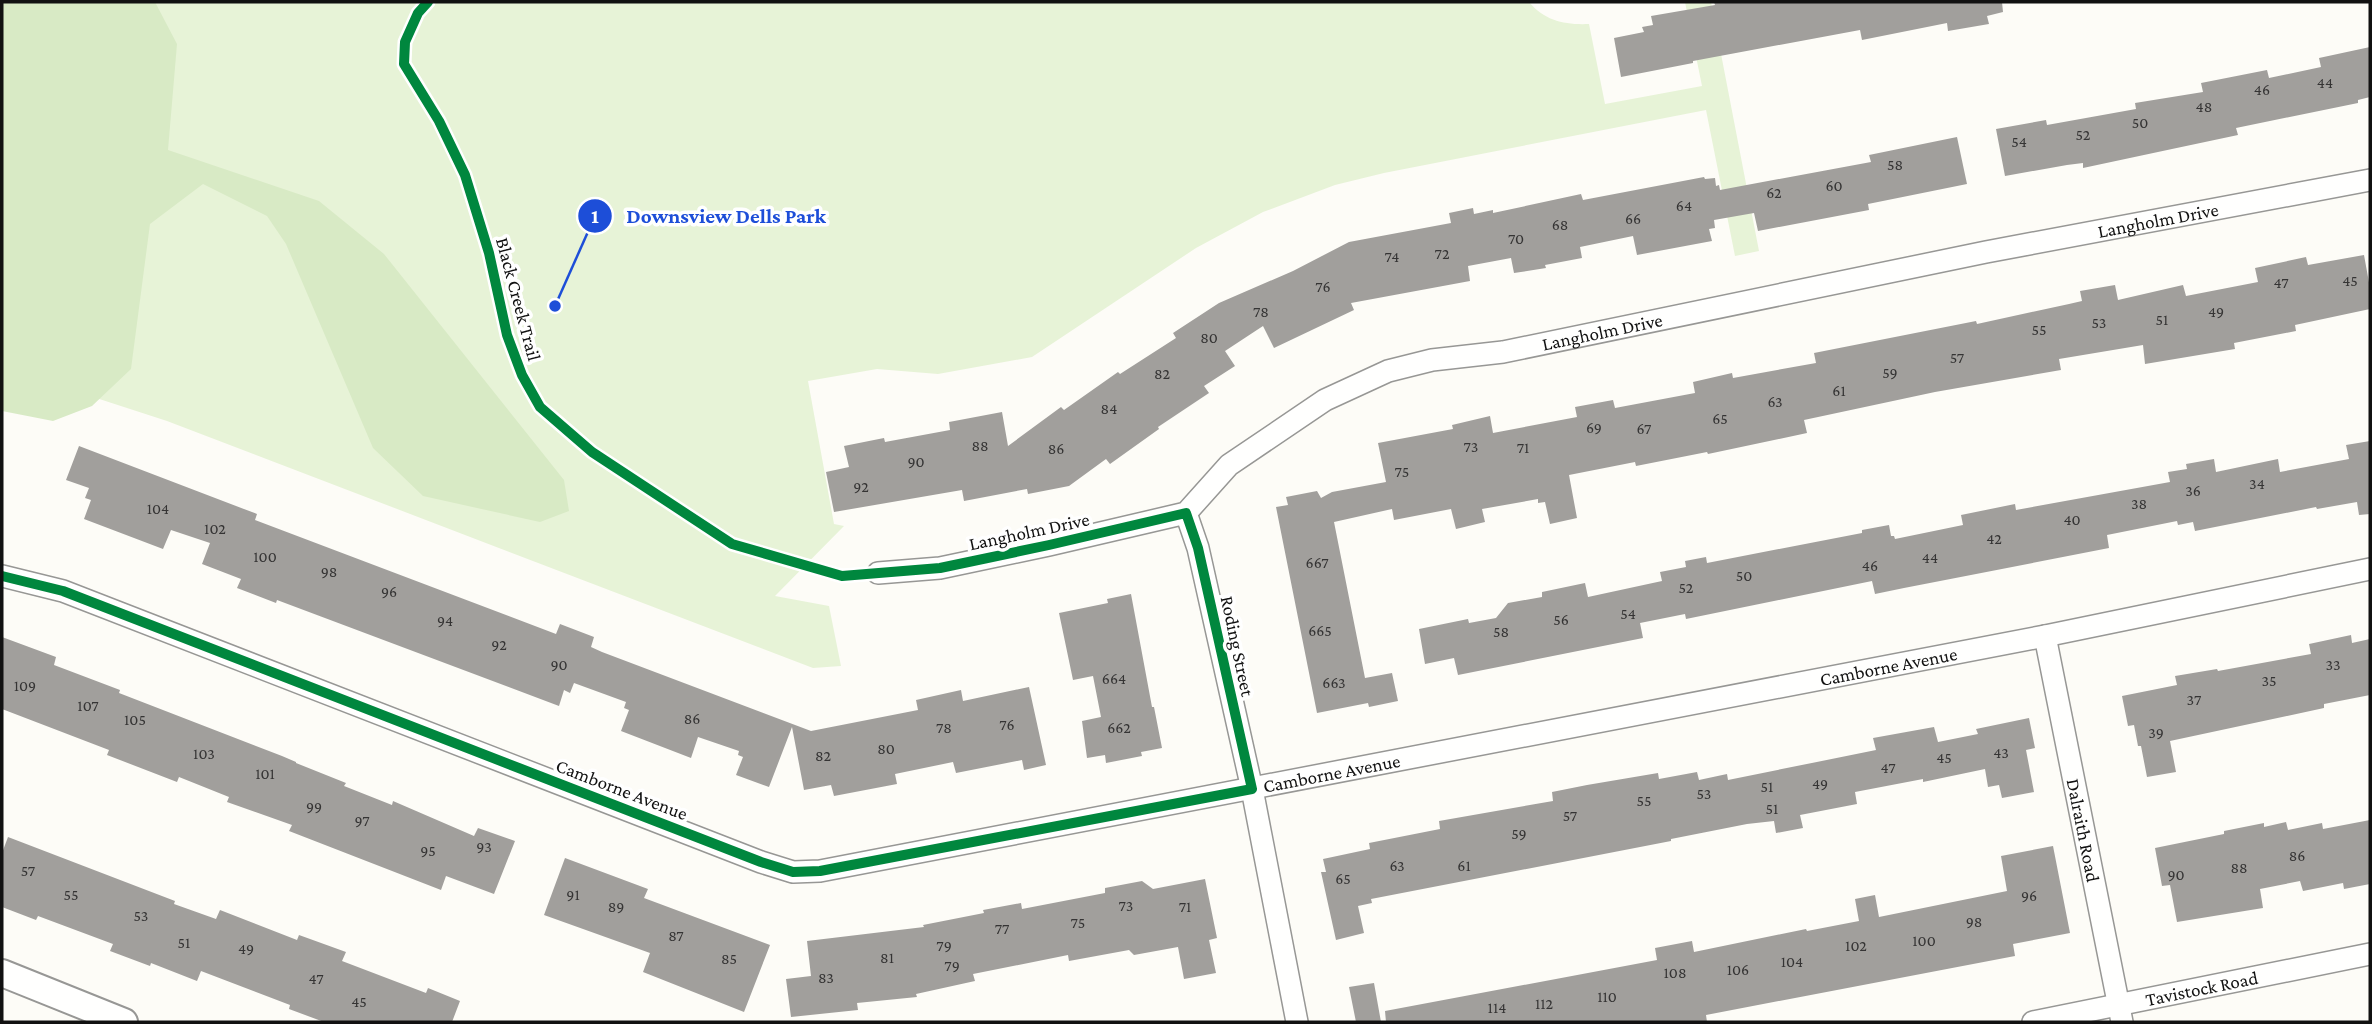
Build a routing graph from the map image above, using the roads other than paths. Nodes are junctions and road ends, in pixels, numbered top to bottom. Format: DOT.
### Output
graph roads {
  1 [pos="2370,180"];
  2 [pos="1186,513"];
  3 [pos="2370,569"];
  4 [pos="878,573"];
  5 [pos="2,576"];
  6 [pos="2045,636"];
  7 [pos="1252,789"];
  8 [pos="2370,954"];
  9 [pos="2,973"];
  10 [pos="2120,1014"];
  11 [pos="124,1022"];
  12 [pos="1297,1022"];
  13 [pos="2033,1022"];
  1 -- 2 [label="street, Langholm Drive"];
  2 -- 4 [label="street, Langholm Drive"];
  2 -- 7 [label="street, Roding Street"];
  3 -- 6 [label="street, Camborne Avenue"];
  5 -- 7 [label="street, Camborne Avenue"];
  6 -- 7 [label="street, Camborne Avenue"];
  6 -- 10 [label="street, Dalraith Road"];
  7 -- 12 [label="street, Roding Street"];
  8 -- 10 [label="street, Tavistock Road"];
  9 -- 11 [label="street"];
  10 -- 13 [label="street, Tavistock Road"];
}
